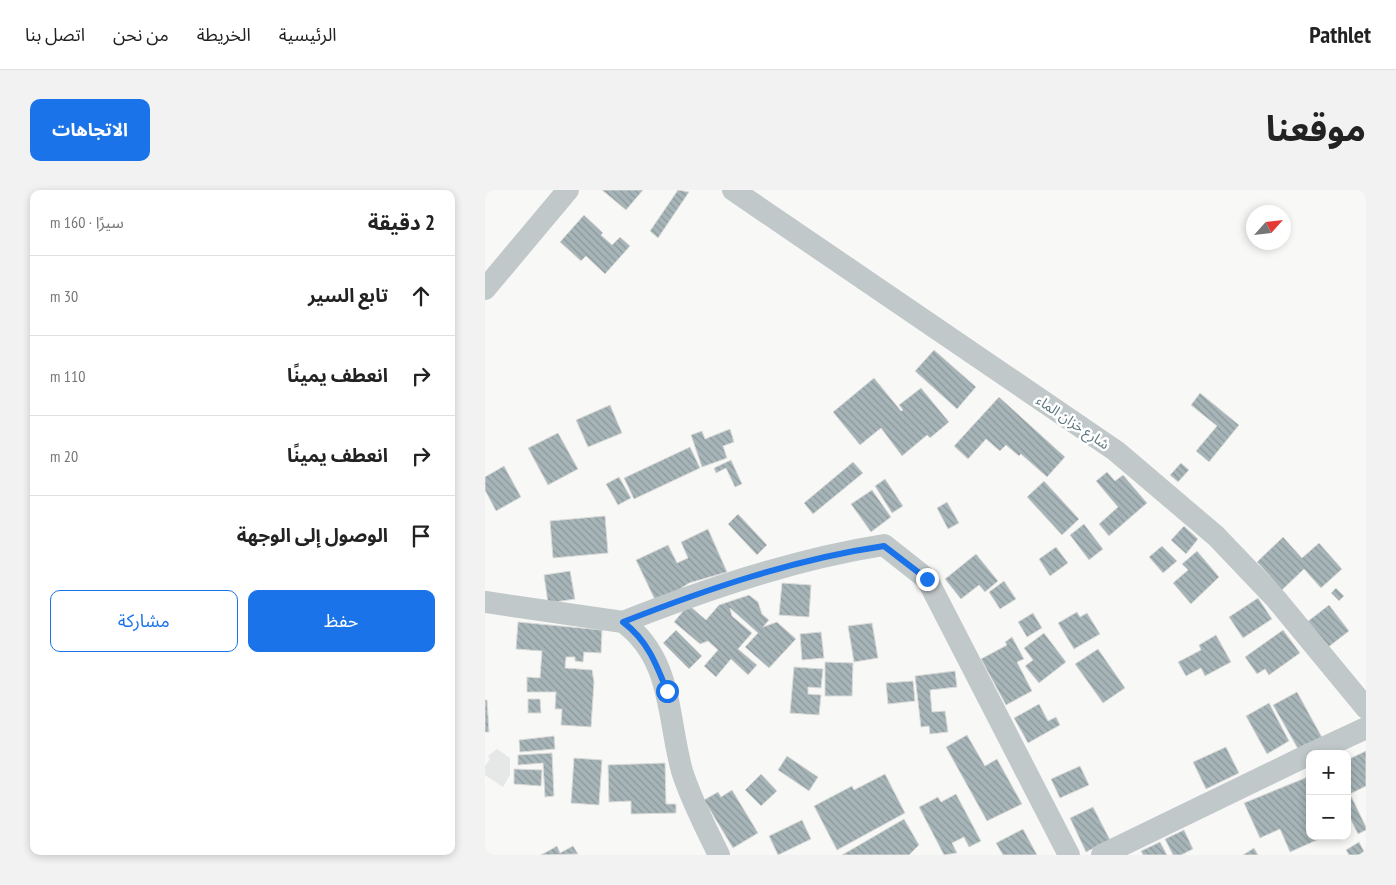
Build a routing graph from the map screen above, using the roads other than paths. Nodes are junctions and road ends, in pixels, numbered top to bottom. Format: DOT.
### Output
graph roads {
  1 [pos="568,190"];
  2 [pos="733,190"];
  3 [pos="485,289"];
  4 [pos="485,602"];
  5 [pos="623,622"];
  6 [pos="1366,708"];
  7 [pos="1366,728"];
  8 [pos="1319,750"];
  9 [pos="1306,756"];
  10 [pos="719,855"];
  11 [pos="1068,855"];
  12 [pos="1101,855"];
  1 -- 3 [label="street"];
  2 -- 6 [label="street, شارع خزان الماء"];
  4 -- 5 [label="street"];
  5 -- 10 [label="street"];
  5 -- 11 [label="street"];
  7 -- 8 [label="street"];
  9 -- 12 [label="street"];
}
